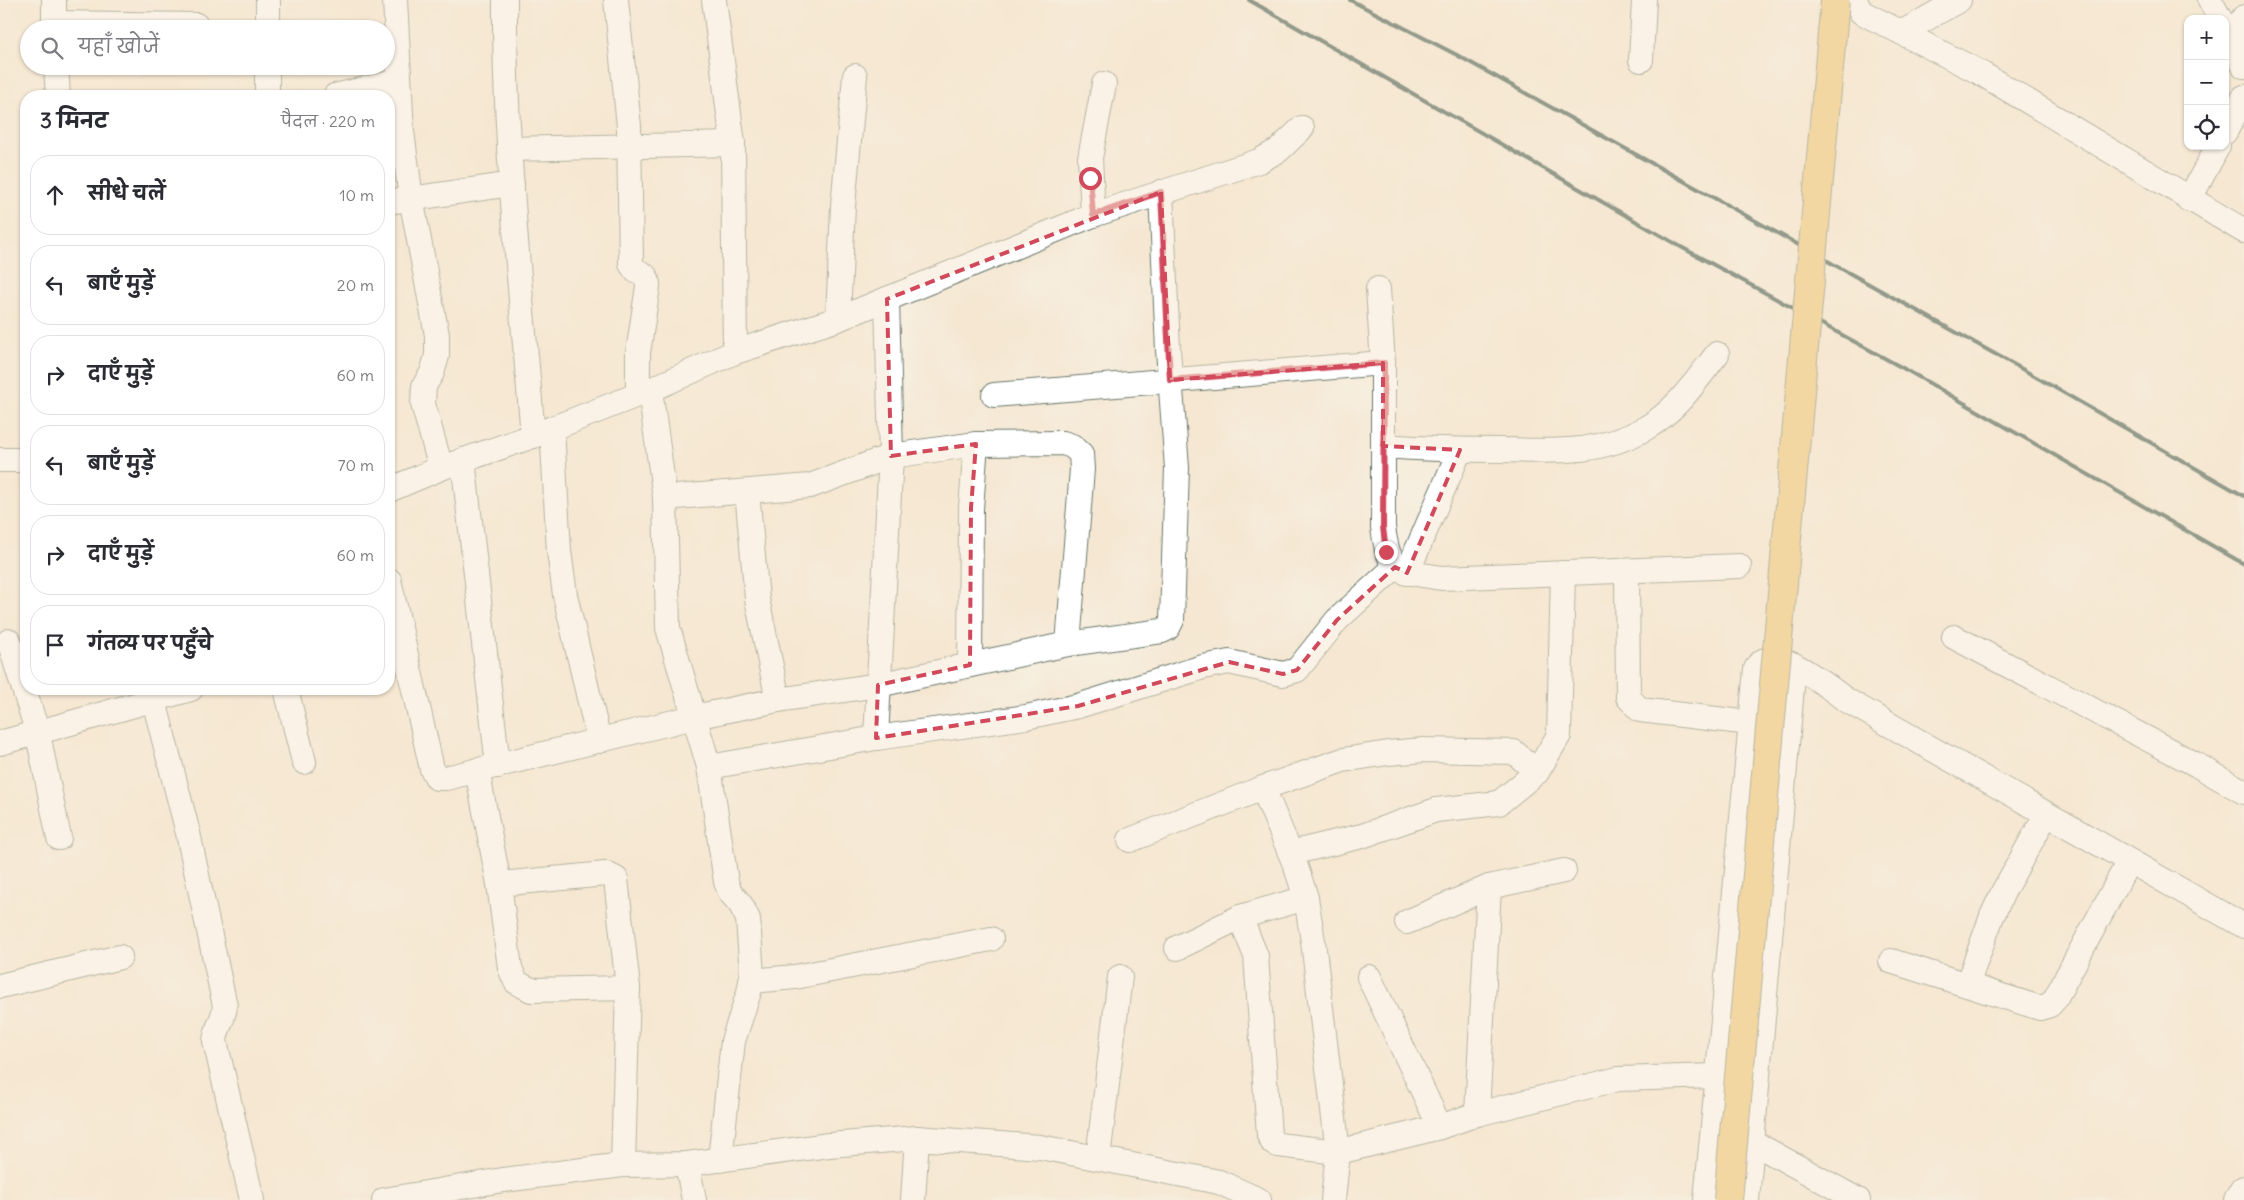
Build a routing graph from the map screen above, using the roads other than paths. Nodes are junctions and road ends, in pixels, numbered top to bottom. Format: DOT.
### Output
graph roads {
  1 [pos="268,0"];
  2 [pos="395,0"];
  3 [pos="505,0"];
  4 [pos="616,0"];
  5 [pos="714,0"];
  6 [pos="1644,0"];
  7 [pos="1835,0"];
  8 [pos="1855,0"];
  9 [pos="1959,0"];
  10 [pos="2210,0"];
  11 [pos="2218,15"];
  12 [pos="54,17"];
  13 [pos="2244,17"];
  14 [pos="107,20"];
  15 [pos="268,20"];
  16 [pos="2229,26"];
  17 [pos="1903,32"];
  18 [pos="2229,37"];
  19 [pos="1641,60"];
  20 [pos="2244,66"];
  21 [pos="57,75"];
  22 [pos="267,75"];
  23 [pos="855,76"];
  24 [pos="399,81"];
  25 [pos="1104,84"];
  26 [pos="58,90"];
  27 [pos="267,90"];
  28 [pos="361,90"];
  29 [pos="1302,128"];
  30 [pos="733,144"];
  31 [pos="629,148"];
  32 [pos="509,149"];
  33 [pos="2216,150"];
  34 [pos="512,184"];
  35 [pos="1161,192"];
  36 [pos="400,200"];
  37 [pos="2189,200"];
  38 [pos="1093,215"];
  39 [pos="2244,231"];
  40 [pos="1378,288"];
  41 [pos="887,299"];
  42 [pos="838,319"];
  43 [pos="736,352"];
  44 [pos="1717,354"];
  45 [pos="1384,363"];
  46 [pos="1170,380"];
  47 [pos="644,392"];
  48 [pos="994,395"];
  49 [pos="542,432"];
  50 [pos="976,444"];
  51 [pos="1383,446"];
  52 [pos="1460,450"];
  53 [pos="892,456"];
  54 [pos="0,460"];
  55 [pos="20,460"];
  56 [pos="463,460"];
  57 [pos="441,468"];
  58 [pos="395,487"];
  59 [pos="747,492"];
  60 [pos="665,498"];
  61 [pos="1739,566"];
  62 [pos="1401,570"];
  63 [pos="1627,571"];
  64 [pos="1563,573"];
  65 [pos="395,630"];
  66 [pos="1954,637"];
  67 [pos="12,639"];
  68 [pos="1068,644"];
  69 [pos="970,665"];
  70 [pos="1794,665"];
  71 [pos="20,668"];
  72 [pos="878,686"];
  73 [pos="27,695"];
  74 [pos="150,695"];
  75 [pos="153,695"];
  76 [pos="287,695"];
  77 [pos="778,700"];
  78 [pos="694,716"];
  79 [pos="1750,723"];
  80 [pos="38,734"];
  81 [pos="876,738"];
  82 [pos="599,742"];
  83 [pos="0,743"];
  84 [pos="304,762"];
  85 [pos="708,767"];
  86 [pos="487,768"];
  87 [pos="1537,772"];
  88 [pos="1263,788"];
  89 [pos="2244,792"];
  90 [pos="2046,815"];
  91 [pos="59,838"];
  92 [pos="1130,840"];
  93 [pos="1291,853"];
  94 [pos="2129,861"];
  95 [pos="1564,871"];
  96 [pos="499,884"];
  97 [pos="1489,887"];
  98 [pos="1306,898"];
  99 [pos="1240,917"];
  100 [pos="1407,922"];
  101 [pos="2244,926"];
  102 [pos="991,939"];
  103 [pos="1177,948"];
  104 [pos="120,957"];
  105 [pos="1891,961"];
  106 [pos="1120,977"];
  107 [pos="1369,977"];
  108 [pos="752,981"];
  109 [pos="1966,985"];
  110 [pos="0,986"];
  111 [pos="628,988"];
  112 [pos="1717,1076"];
  113 [pos="1477,1114"];
  114 [pos="1440,1127"];
  115 [pos="1712,1134"];
  116 [pos="917,1138"];
  117 [pos="1752,1142"];
  118 [pos="1338,1152"];
  119 [pos="1098,1158"];
  120 [pos="720,1160"];
  121 [pos="687,1164"];
  122 [pos="623,1165"];
  123 [pos="2244,1190"];
  124 [pos="252,1200"];
  125 [pos="384,1200"];
  126 [pos="694,1200"];
  127 [pos="913,1200"];
  128 [pos="1259,1200"];
  129 [pos="1333,1200"];
  130 [pos="1706,1200"];
  131 [pos="1728,1200"];
  132 [pos="1747,1200"];
  133 [pos="1858,1200"];
  134 [pos="2238,1200"];
  1 -- 15 [label="street"];
  2 -- 24 [label="street"];
  3 -- 32 [label="street"];
  4 -- 31 [label="street"];
  5 -- 30 [label="street"];
  6 -- 19 [label="street"];
  7 -- 131 [label="main road, bridge"];
  8 -- 17 [label="street"];
  9 -- 17 [label="street"];
  10 -- 11 [label="street"];
  12 -- 14 [label="street"];
  13 -- 16 [label="street"];
  17 -- 37 [label="street"];
  18 -- 20 [label="street"];
  21 -- 26 [label="street"];
  22 -- 27 [label="street"];
  23 -- 42 [label="street"];
  24 -- 28 [label="street"];
  24 -- 36 [label="street"];
  25 -- 38 [label="street"];
  29 -- 35 [label="street"];
  30 -- 31 [label="street"];
  30 -- 43 [label="street"];
  31 -- 32 [label="street"];
  31 -- 47 [label="street"];
  32 -- 34 [label="street"];
  33 -- 37 [label="street"];
  34 -- 36 [label="street"];
  34 -- 49 [label="street"];
  35 -- 38 [label="street"];
  35 -- 46 [label="street"];
  36 -- 57 [label="street"];
  37 -- 39 [label="street"];
  38 -- 41 [label="street"];
  40 -- 45 [label="street"];
  41 -- 42 [label="street"];
  41 -- 53 [label="street"];
  42 -- 43 [label="street"];
  43 -- 47 [label="street"];
  44 -- 52 [label="street"];
  45 -- 46 [label="street"];
  45 -- 51 [label="street"];
  46 -- 48 [label="street"];
  46 -- 68 [label="street"];
  47 -- 49 [label="street"];
  47 -- 60 [label="street"];
  49 -- 56 [label="street"];
  49 -- 82 [label="street"];
  50 -- 53 [label="street"];
  50 -- 68 [label="street"];
  50 -- 69 [label="street"];
  51 -- 52 [label="street"];
  51 -- 62 [label="street"];
  52 -- 62 [label="street"];
  53 -- 59 [label="street"];
  53 -- 72 [label="street"];
  54 -- 55 [label="street"];
  56 -- 57 [label="street"];
  56 -- 86 [label="street"];
  57 -- 58 [label="street"];
  59 -- 60 [label="street"];
  59 -- 77 [label="street"];
  60 -- 78 [label="street"];
  61 -- 63 [label="street"];
  62 -- 64 [label="street"];
  62 -- 81 [label="street"];
  63 -- 64 [label="street"];
  63 -- 79 [label="street"];
  64 -- 87 [label="street"];
  65 -- 86 [label="street"];
  66 -- 89 [label="street"];
  67 -- 71 [label="street"];
  68 -- 69 [label="street"];
  69 -- 72 [label="street"];
  70 -- 79 [label="street"];
  70 -- 90 [label="street"];
  70 -- 117 [label="street"];
  72 -- 77 [label="street"];
  72 -- 81 [label="street"];
  73 -- 80 [label="street"];
  74 -- 80 [label="street"];
  75 -- 124 [label="street"];
  76 -- 84 [label="street"];
  77 -- 78 [label="street"];
  78 -- 82 [label="street"];
  78 -- 85 [label="street"];
  79 -- 112 [label="street"];
  80 -- 83 [label="street"];
  80 -- 91 [label="street"];
  81 -- 85 [label="street"];
  82 -- 86 [label="street"];
  85 -- 108 [label="street"];
  86 -- 96 [label="street"];
  87 -- 88 [label="street"];
  87 -- 93 [label="street"];
  88 -- 92 [label="street"];
  88 -- 93 [label="street"];
  90 -- 94 [label="street"];
  90 -- 109 [label="street"];
  93 -- 98 [label="street"];
  94 -- 101 [label="street"];
  94 -- 109 [label="street"];
  95 -- 97 [label="street"];
  96 -- 111 [label="street"];
  96 -- 111 [label="street"];
  97 -- 100 [label="street"];
  97 -- 113 [label="street"];
  98 -- 99 [label="street"];
  98 -- 118 [label="street"];
  99 -- 103 [label="street"];
  99 -- 118 [label="street"];
  102 -- 108 [label="street"];
  104 -- 110 [label="street"];
  105 -- 109 [label="street"];
  106 -- 119 [label="street"];
  107 -- 114 [label="street"];
  108 -- 120 [label="street"];
  111 -- 122 [label="street"];
  112 -- 113 [label="street"];
  112 -- 115 [label="street"];
  113 -- 114 [label="street"];
  114 -- 118 [label="street"];
  115 -- 117 [label="street"];
  115 -- 130 [label="street"];
  116 -- 119 [label="street"];
  116 -- 120 [label="street"];
  116 -- 127 [label="street"];
  117 -- 132 [label="street"];
  117 -- 133 [label="street"];
  118 -- 129 [label="street"];
  119 -- 128 [label="street"];
  120 -- 121 [label="street"];
  121 -- 122 [label="street"];
  121 -- 126 [label="street"];
  122 -- 125 [label="street"];
  123 -- 134 [label="street"];
}
